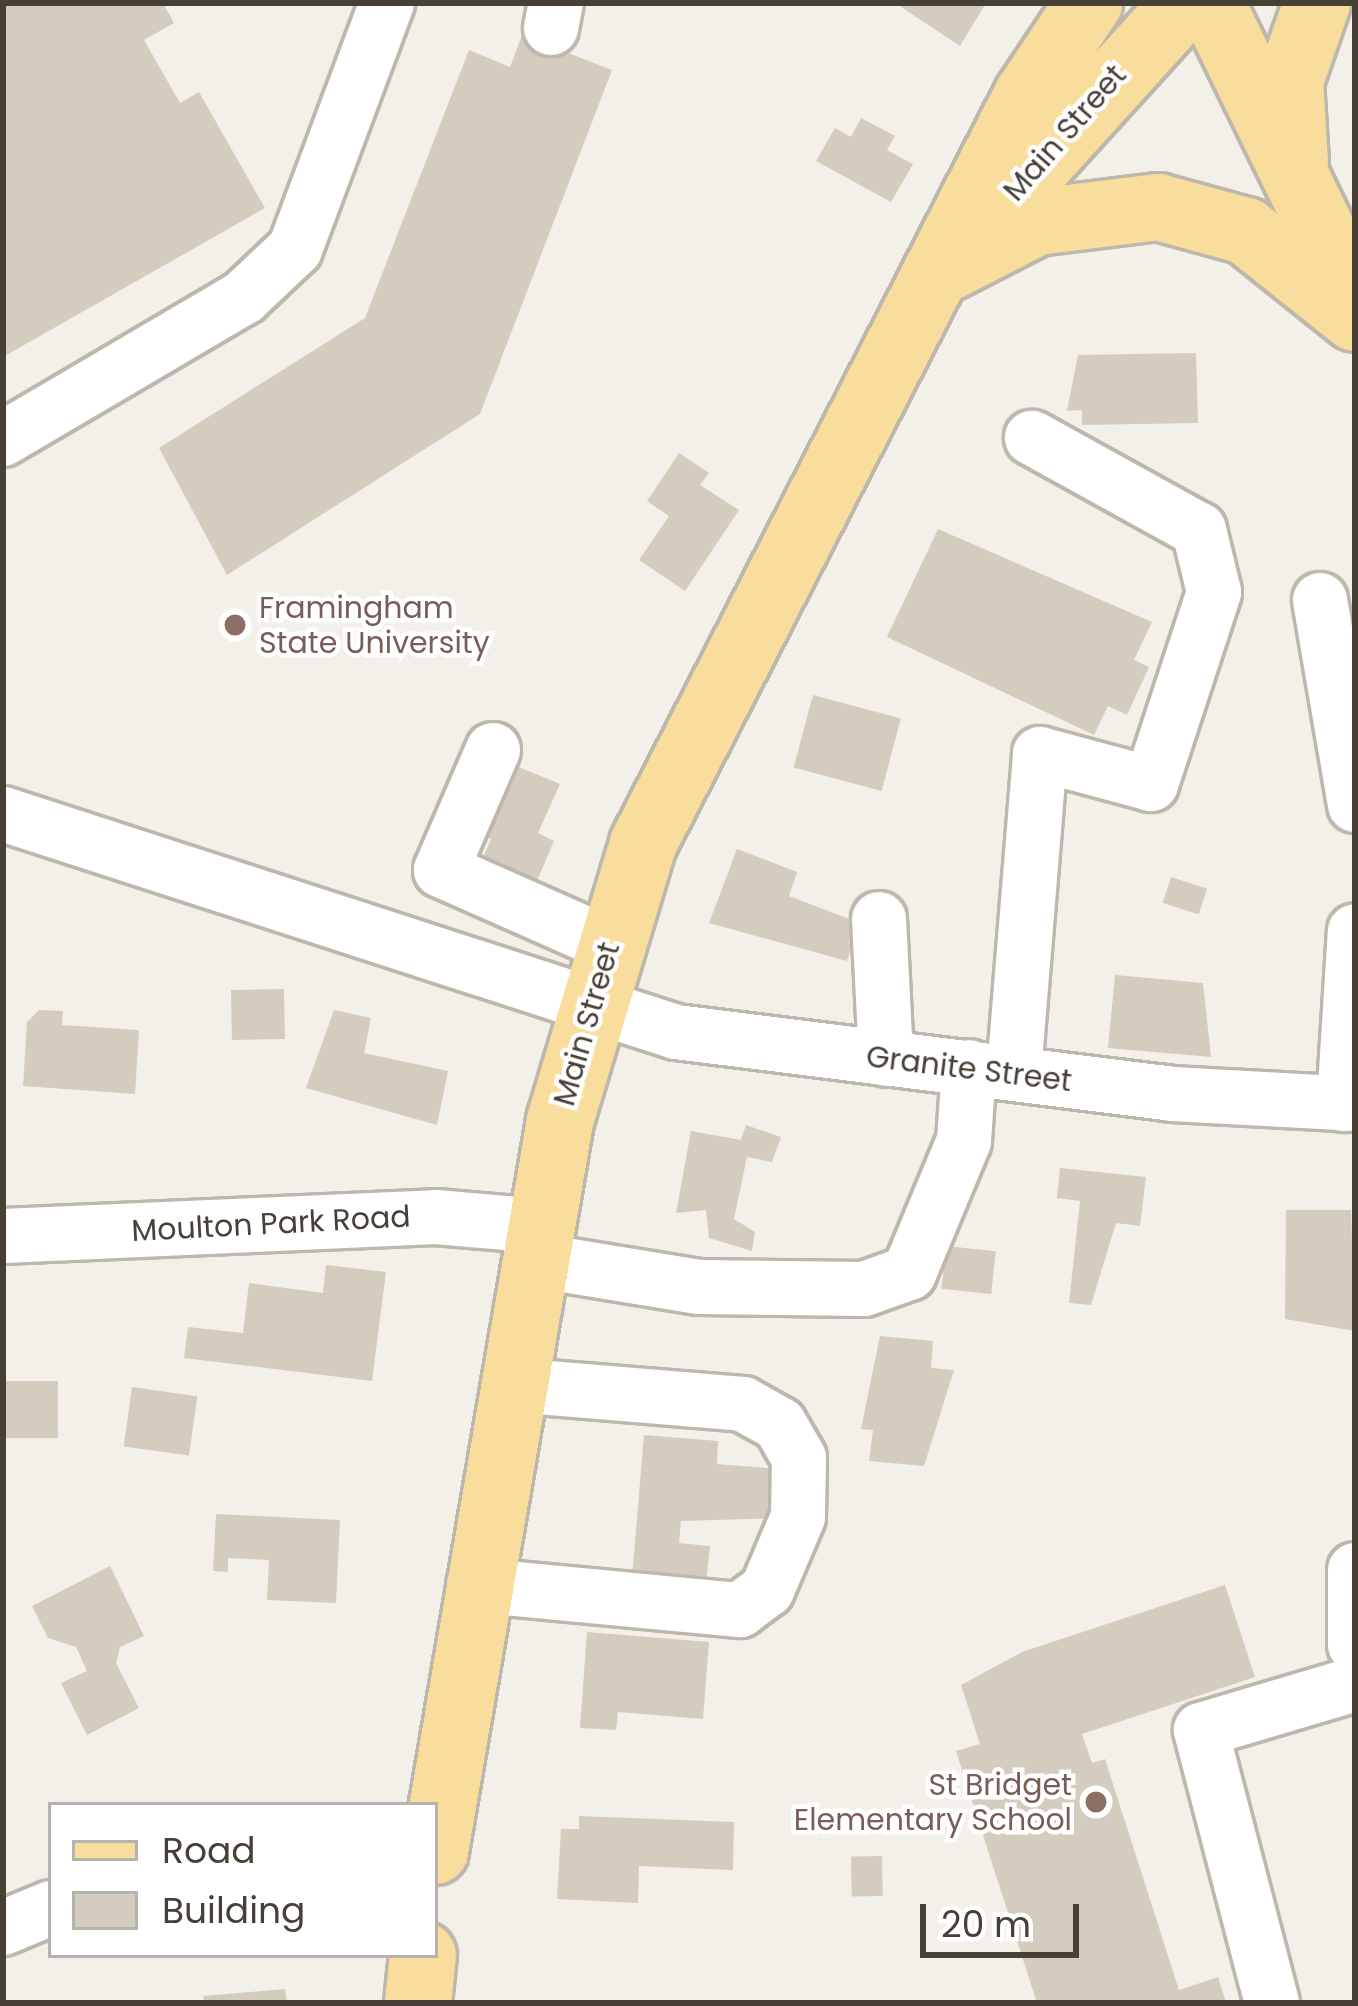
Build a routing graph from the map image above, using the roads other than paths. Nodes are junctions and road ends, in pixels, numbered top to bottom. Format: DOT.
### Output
graph roads {
  1 [pos="387,3"];
  2 [pos="1089,3"];
  3 [pos="1185,3"];
  4 [pos="1211,3"];
  5 [pos="1317,3"];
  6 [pos="1299,188"];
  7 [pos="949,267"];
  8 [pos="1355,298"];
  9 [pos="1355,318"];
  10 [pos="1032,438"];
  11 [pos="3,439"];
  12 [pos="1320,600"];
  13 [pos="493,750"];
  14 [pos="1355,805"];
  15 [pos="3,814"];
  16 [pos="879,919"];
  17 [pos="1355,931"];
  18 [pos="608,944"];
  19 [pos="588,1009"];
  20 [pos="886,1059"];
  21 [pos="991,1069"];
  22 [pos="1350,1104"];
  23 [pos="3,1236"];
  24 [pos="537,1243"];
  25 [pos="511,1385"];
  26 [pos="1355,1570"];
  27 [pos="474,1585"];
  28 [pos="1355,1645"];
  29 [pos="1355,1684"];
  30 [pos="438,1820"];
  31 [pos="48,1909"];
  32 [pos="3,1928"];
  33 [pos="423,1958"];
  34 [pos="418,2003"];
  35 [pos="1272,2003"];
  1 -- 11 [label="street"];
  2 -- 7 [label="main road, Main Street"];
  3 -- 7 [label="main road, Main Street"];
  4 -- 6 [label="main road"];
  5 -- 6 [label="main road"];
  6 -- 8 [label="main road"];
  7 -- 9 [label="main road"];
  7 -- 18 [label="main road, Main Street"];
  10 -- 21 [label="street, Moulton Park Road"];
  12 -- 14 [label="street"];
  13 -- 18 [label="street"];
  15 -- 19 [label="street, Granite Street"];
  16 -- 20 [label="street"];
  17 -- 22 [label="street"];
  18 -- 19 [label="main road, Main Street"];
  19 -- 20 [label="street, Granite Street"];
  19 -- 24 [label="main road, Main Street"];
  20 -- 21 [label="street, Granite Street"];
  21 -- 22 [label="street, Granite Street"];
  21 -- 24 [label="street, Moulton Park Road"];
  23 -- 24 [label="street, Moulton Park Road"];
  24 -- 25 [label="main road, Main Street"];
  25 -- 27 [label="main road, Main Street"];
  25 -- 27 [label="street"];
  26 -- 28 [label="street"];
  27 -- 30 [label="main road, Main Street"];
  29 -- 35 [label="street"];
  31 -- 32 [label="street"];
  33 -- 34 [label="main road"];
}
